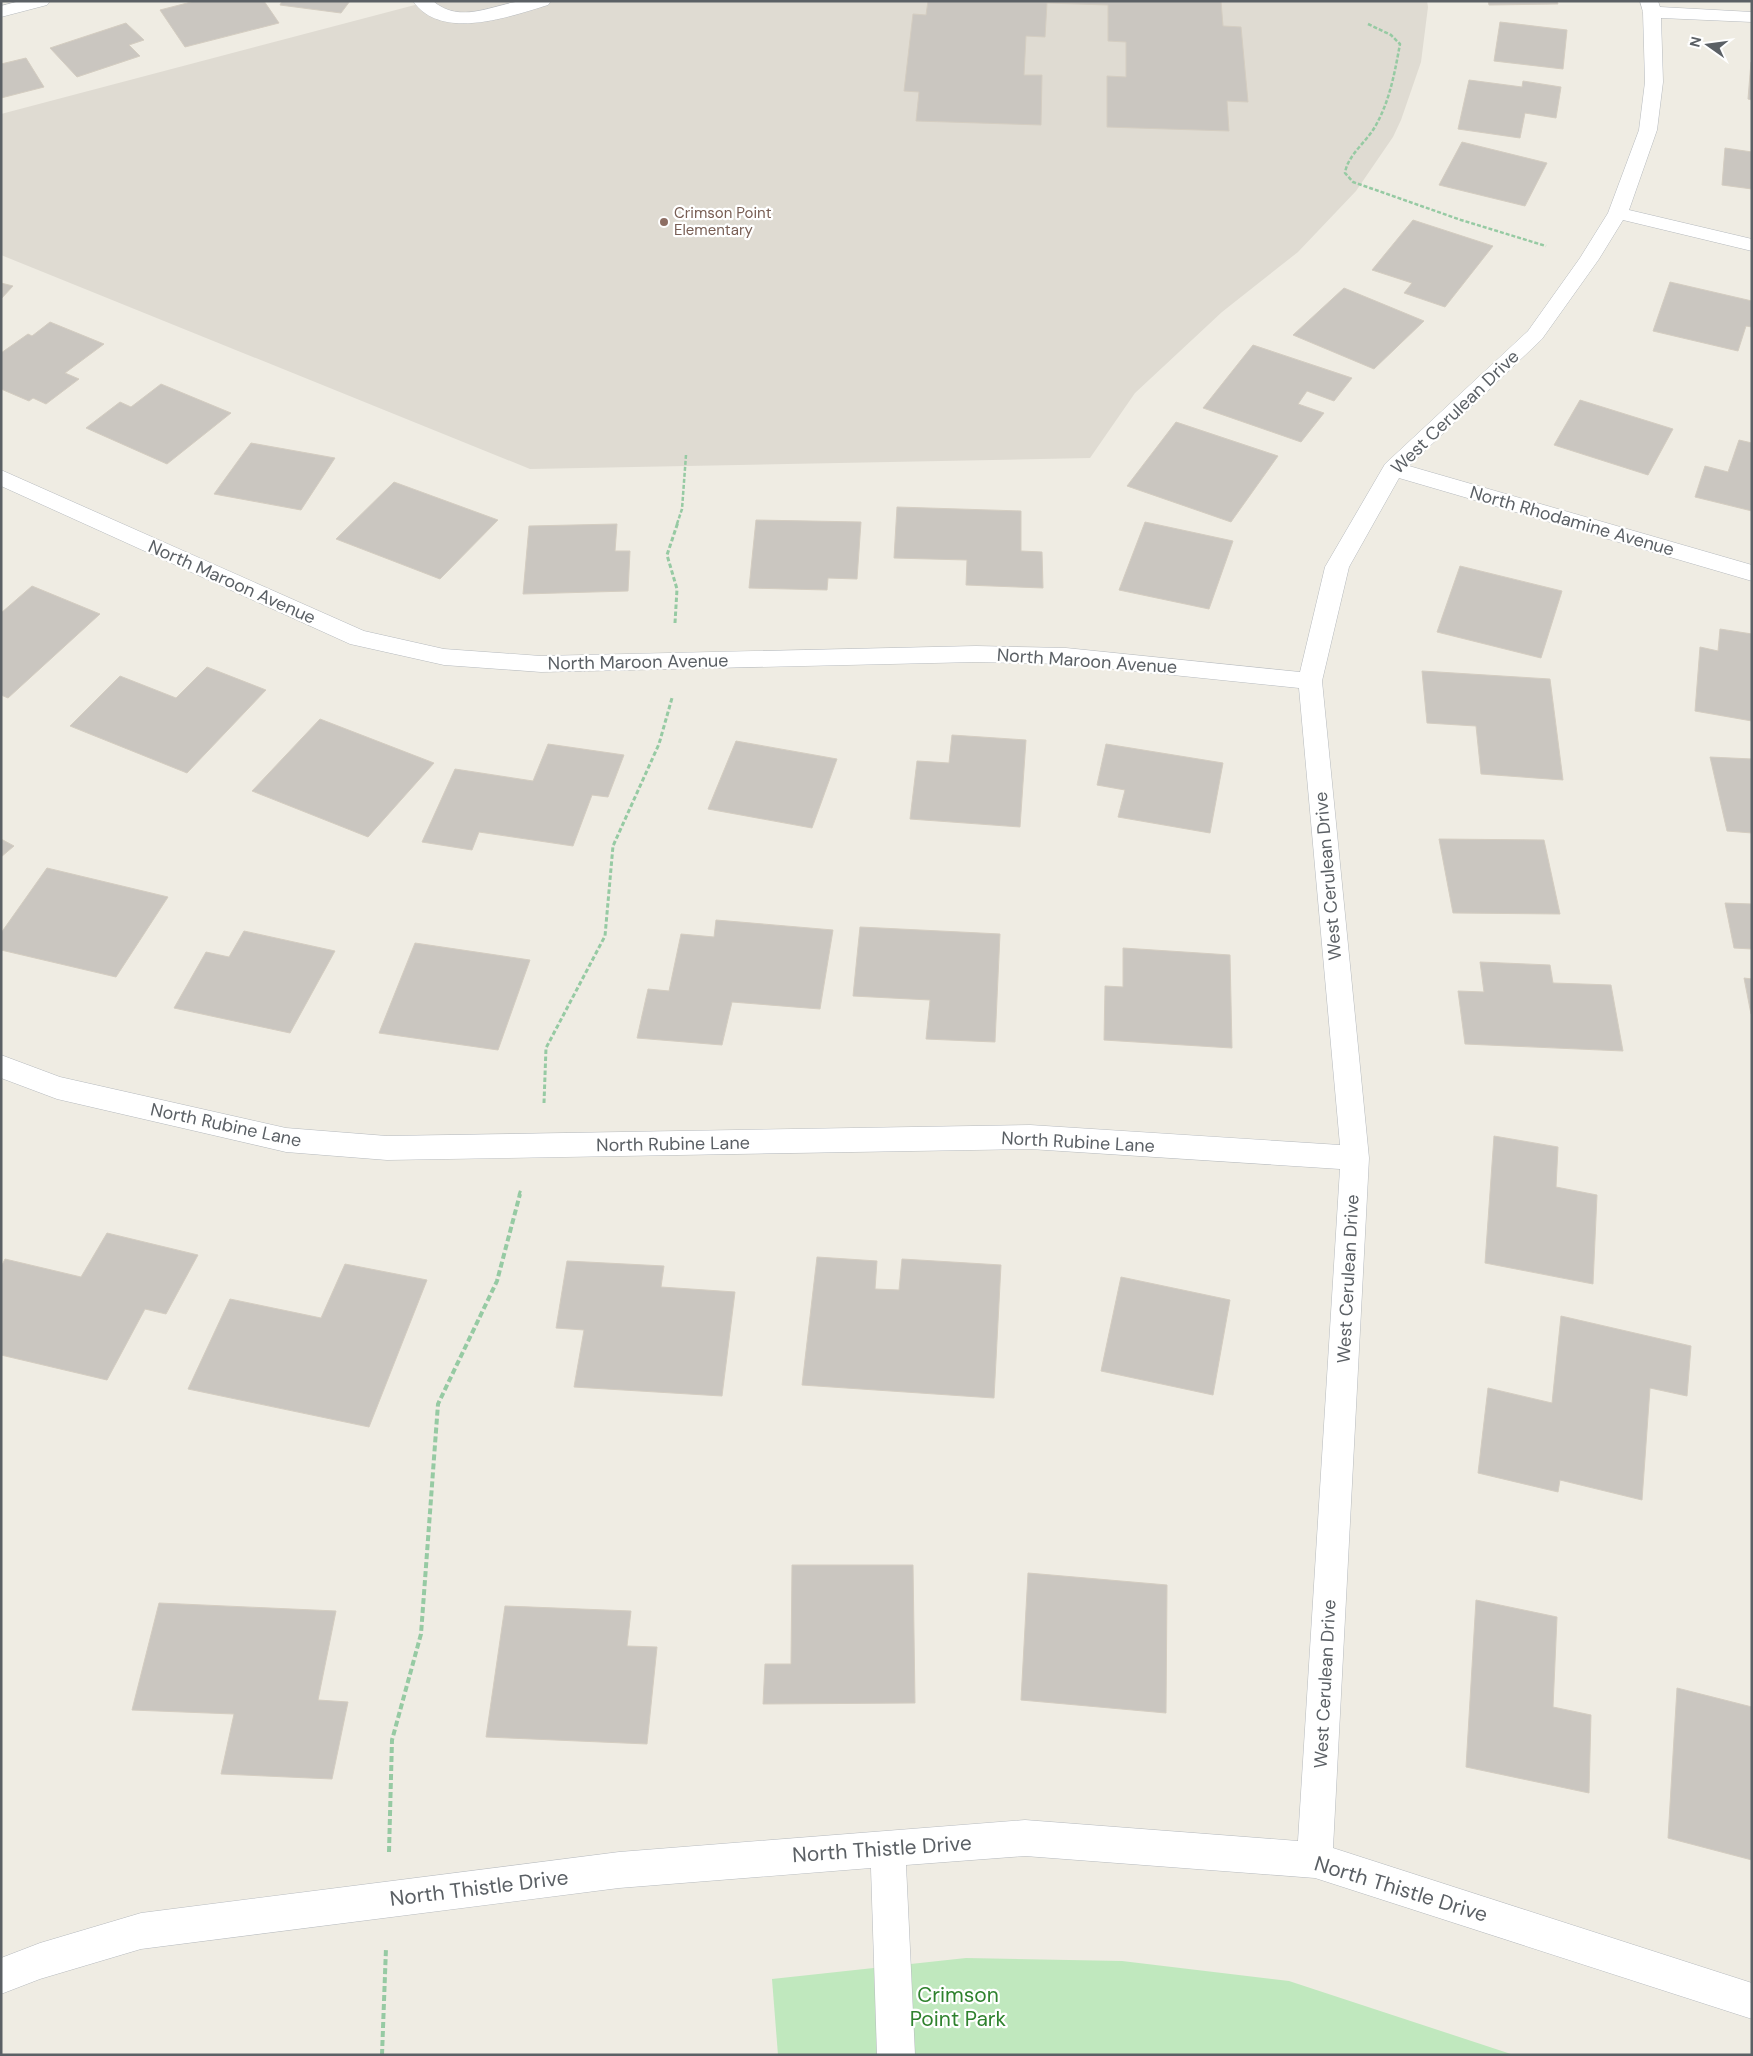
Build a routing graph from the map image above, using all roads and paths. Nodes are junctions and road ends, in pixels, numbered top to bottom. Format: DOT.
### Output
graph roads {
  1 [pos="41,1"];
  2 [pos="422,1"];
  3 [pos="542,1"];
  4 [pos="1650,7"];
  5 [pos="1,12"];
  6 [pos="1752,17"];
  7 [pos="1368,24"];
  8 [pos="1618,213"];
  9 [pos="1752,245"];
  10 [pos="1546,246"];
  11 [pos="686,456"];
  12 [pos="1393,469"];
  13 [pos="1,477"];
  14 [pos="1752,573"];
  15 [pos="674,625"];
  16 [pos="1310,681"];
  17 [pos="673,694"];
  18 [pos="1,1066"];
  19 [pos="533,1147"];
  20 [pos="1355,1158"];
  21 [pos="888,1848"];
  22 [pos="1315,1860"];
  23 [pos="387,1900"];
  24 [pos="1,1976"];
  25 [pos="1752,2001"];
  26 [pos="382,2055"];
  27 [pos="896,2055"];
  1 -- 5 [label="street"];
  2 -- 3 [label="street"];
  4 -- 6 [label="street"];
  4 -- 8 [label="street, West Cerulean Drive"];
  7 -- 10 [label="path"];
  8 -- 9 [label="street"];
  8 -- 12 [label="street, West Cerulean Drive"];
  11 -- 15 [label="path"];
  12 -- 14 [label="street, North Rhodamine Avenue"];
  12 -- 16 [label="street, West Cerulean Drive"];
  13 -- 16 [label="street, North Maroon Avenue"];
  16 -- 20 [label="street, West Cerulean Drive"];
  17 -- 19 [label="path"];
  18 -- 19 [label="street, North Rubine Lane"];
  19 -- 20 [label="street, North Rubine Lane"];
  19 -- 23 [label="path"];
  20 -- 22 [label="street, West Cerulean Drive"];
  21 -- 22 [label="street, North Thistle Drive"];
  21 -- 23 [label="street, North Thistle Drive"];
  21 -- 27 [label="street"];
  22 -- 25 [label="street, North Thistle Drive"];
  23 -- 24 [label="street, North Thistle Drive"];
  23 -- 26 [label="path"];
}
